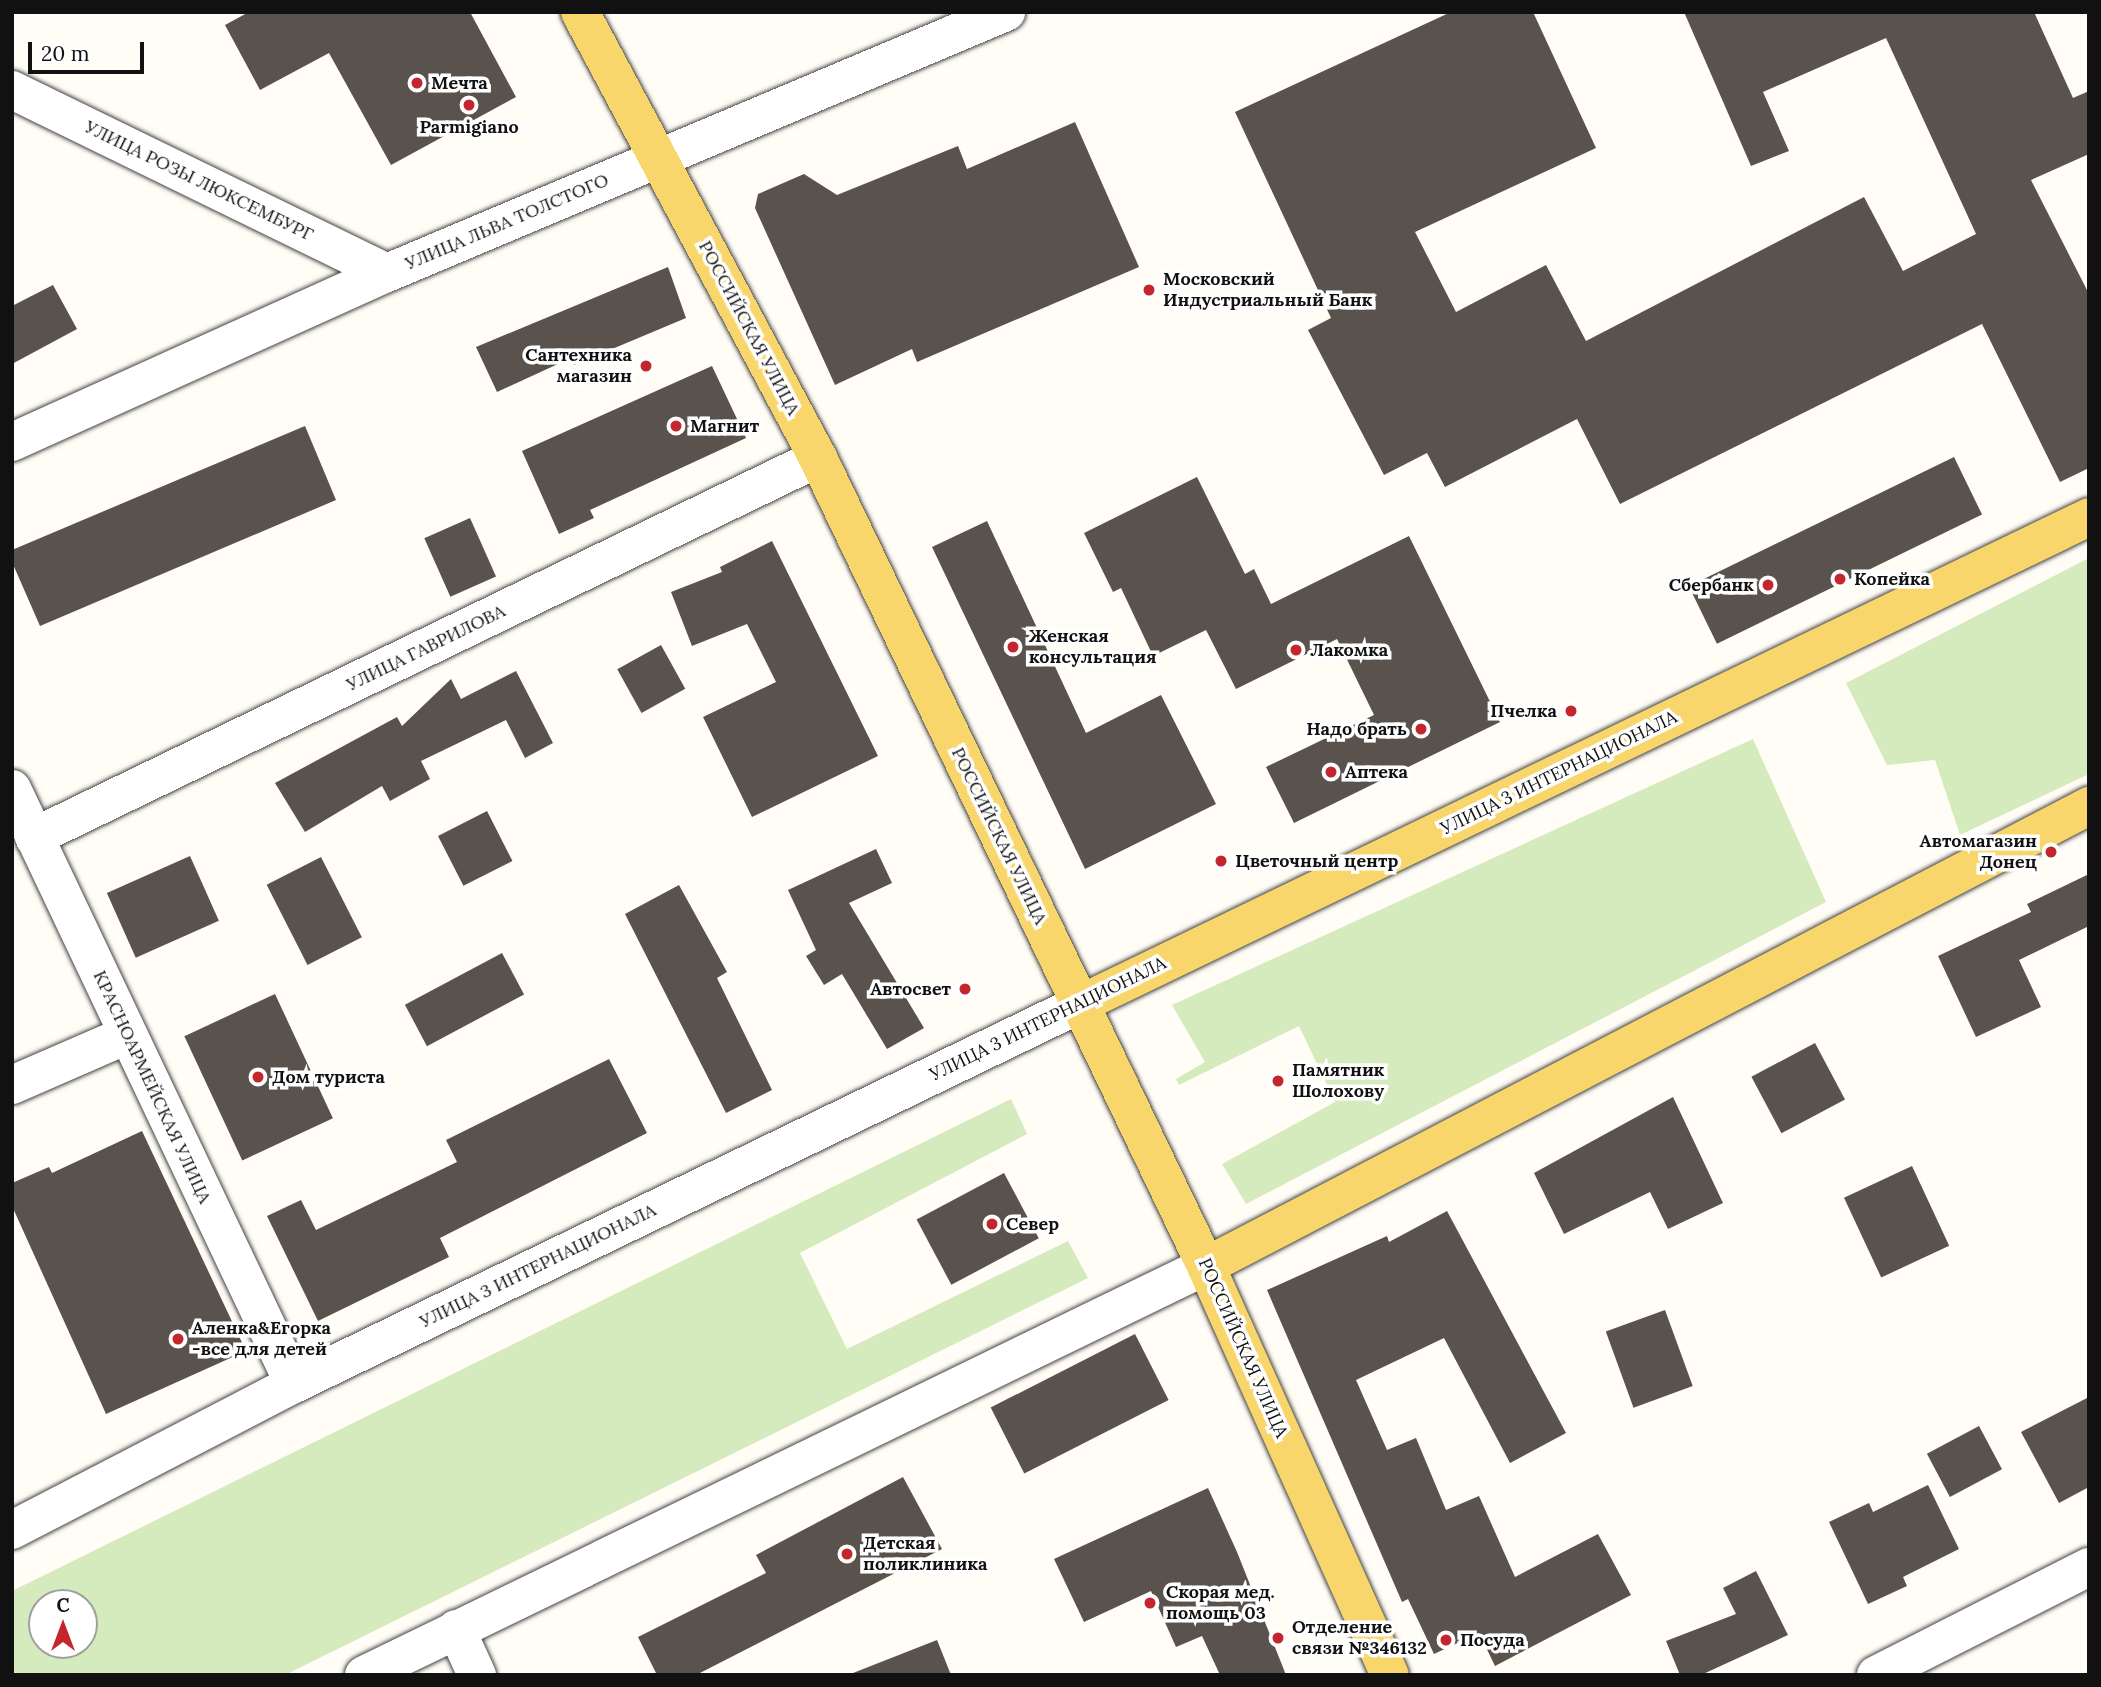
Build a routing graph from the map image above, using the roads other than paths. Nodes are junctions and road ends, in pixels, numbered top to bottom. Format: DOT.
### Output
graph roads {
  1 [pos="580,12"];
  2 [pos="1006,12"];
  3 [pos="12,90"];
  4 [pos="658,157"];
  5 [pos="387,273"];
  6 [pos="12,442"];
  7 [pos="818,458"];
  8 [pos="2089,517"];
  9 [pos="12,789"];
  10 [pos="2089,806"];
  11 [pos="34,837"];
  12 [pos="1080,1004"];
  13 [pos="127,1035"];
  14 [pos="12,1085"];
  15 [pos="1206,1266"];
  16 [pos="294,1384"];
  17 [pos="12,1530"];
  18 [pos="2089,1567"];
  19 [pos="456,1629"];
  20 [pos="364,1675"];
  21 [pos="477,1675"];
  22 [pos="1390,1675"];
  23 [pos="1876,1675"];
  1 -- 4 [label="main road, РОССИЙСКАЯ УЛИЦА"];
  2 -- 4 [label="street, УЛИЦА ЛЬВА ТОЛСТОГО"];
  3 -- 5 [label="street, УЛИЦА РОЗЫ ЛЮКСЕМБУРГ"];
  4 -- 5 [label="street, УЛИЦА ЛЬВА ТОЛСТОГО"];
  4 -- 7 [label="main road, РОССИЙСКАЯ УЛИЦА"];
  5 -- 6 [label="street, УЛИЦА ЛЬВА ТОЛСТОГО"];
  7 -- 11 [label="street, УЛИЦА ГАВРИЛОВА"];
  7 -- 12 [label="main road, РОССИЙСКАЯ УЛИЦА"];
  8 -- 12 [label="main road, УЛИЦА 3 ИНТЕРНАЦИОНАЛА"];
  9 -- 11 [label="street, КРАСНОАРМЕЙСКАЯ УЛИЦА"];
  10 -- 15 [label="main road"];
  11 -- 13 [label="street, КРАСНОАРМЕЙСКАЯ УЛИЦА"];
  12 -- 15 [label="main road, РОССИЙСКАЯ УЛИЦА"];
  12 -- 16 [label="street, УЛИЦА 3 ИНТЕРНАЦИОНАЛА"];
  13 -- 14 [label="street"];
  13 -- 16 [label="street, КРАСНОАРМЕЙСКАЯ УЛИЦА"];
  15 -- 19 [label="street"];
  15 -- 22 [label="main road, РОССИЙСКАЯ УЛИЦА"];
  16 -- 17 [label="street, УЛИЦА 3 ИНТЕРНАЦИОНАЛА"];
  18 -- 23 [label="street"];
  19 -- 20 [label="street"];
  19 -- 21 [label="street"];
}
